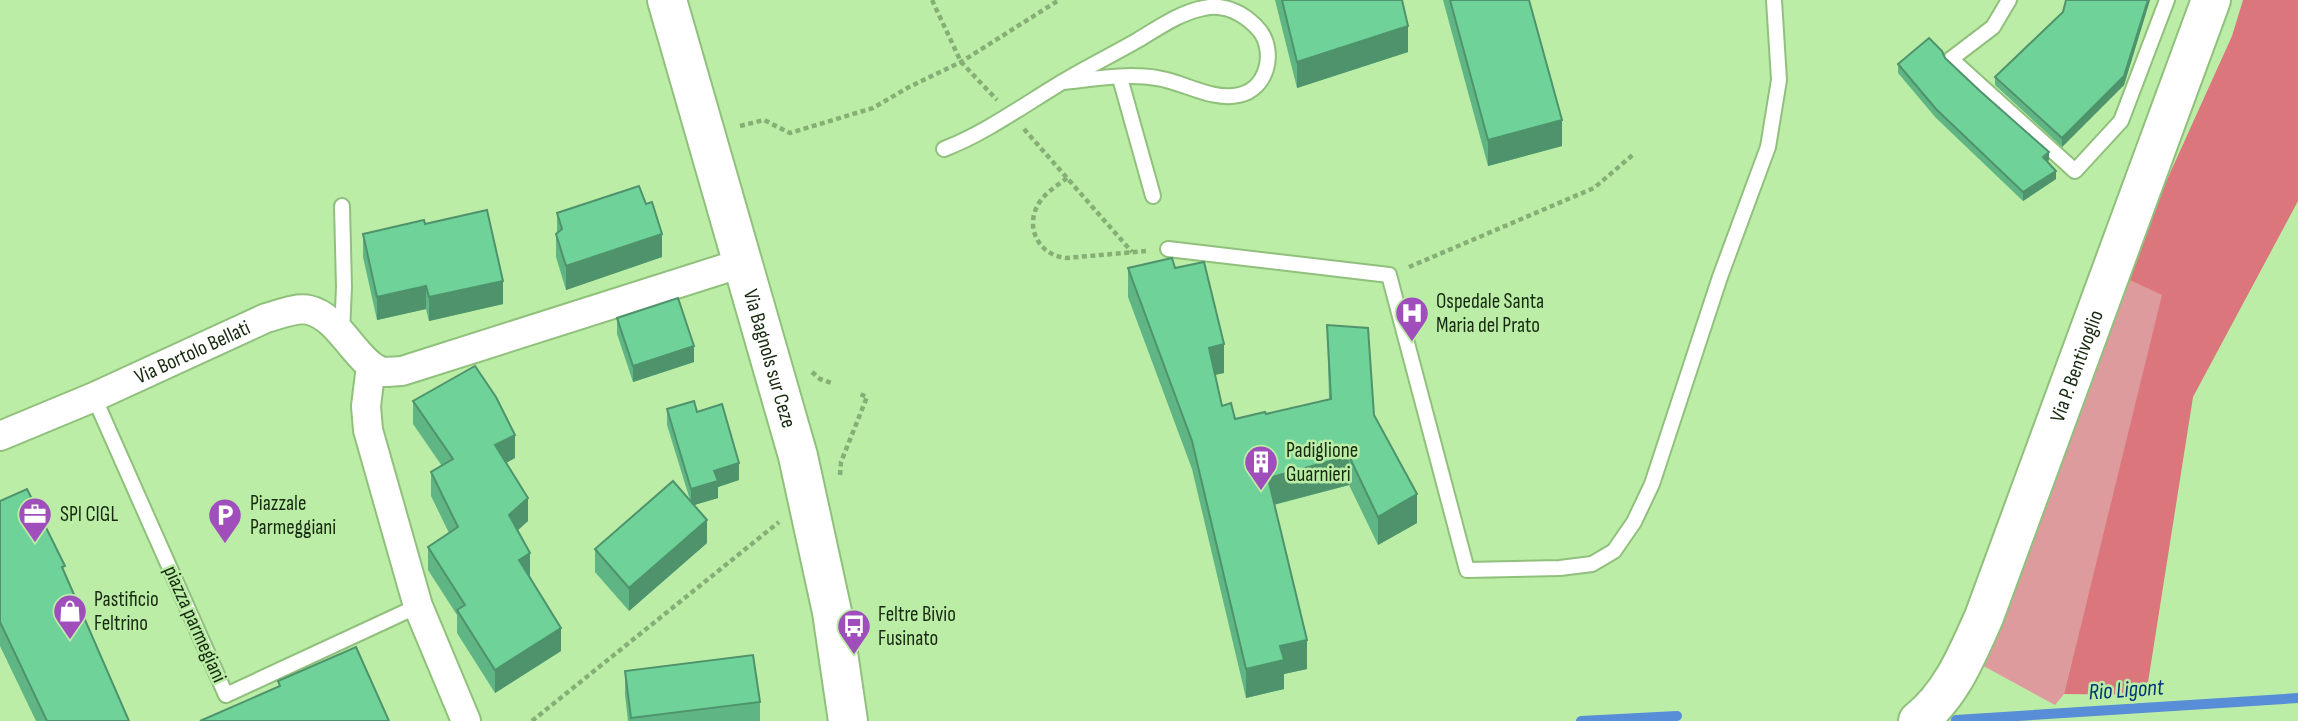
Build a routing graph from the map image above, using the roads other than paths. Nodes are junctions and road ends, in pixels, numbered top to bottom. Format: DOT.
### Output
graph roads {
  1 [pos="667,0"];
  2 [pos="1774,0"];
  3 [pos="2009,0"];
  4 [pos="2167,0"];
  5 [pos="2211,0"];
  6 [pos="1120,78"];
  7 [pos="1062,82"];
  8 [pos="944,149"];
  9 [pos="1153,196"];
  10 [pos="342,206"];
  11 [pos="1168,250"];
  12 [pos="742,263"];
  13 [pos="342,333"];
  14 [pos="371,366"];
  15 [pos="94,397"];
  16 [pos="0,436"];
  17 [pos="418,606"];
  18 [pos="1920,720"];
  19 [pos="466,721"];
  20 [pos="848,721"];
  1 -- 12 [label="street, Via Bagnols sur Ceze"];
  2 -- 11 [label="lane"];
  3 -- 4 [label="lane"];
  5 -- 18 [label="street, Via P. Bentivoglio"];
  6 -- 7 [label="lane"];
  6 -- 7 [label="lane"];
  6 -- 9 [label="lane"];
  7 -- 8 [label="lane"];
  10 -- 13 [label="lane"];
  12 -- 14 [label="street"];
  12 -- 20 [label="street, Via Bagnols sur Ceze"];
  13 -- 14 [label="street, Via Bortolo Bellati"];
  13 -- 15 [label="street, Via Bortolo Bellati"];
  14 -- 17 [label="street"];
  15 -- 16 [label="street, Via Bortolo Bellati"];
  15 -- 17 [label="lane, piazza parmegiani"];
  17 -- 19 [label="street"];
}
